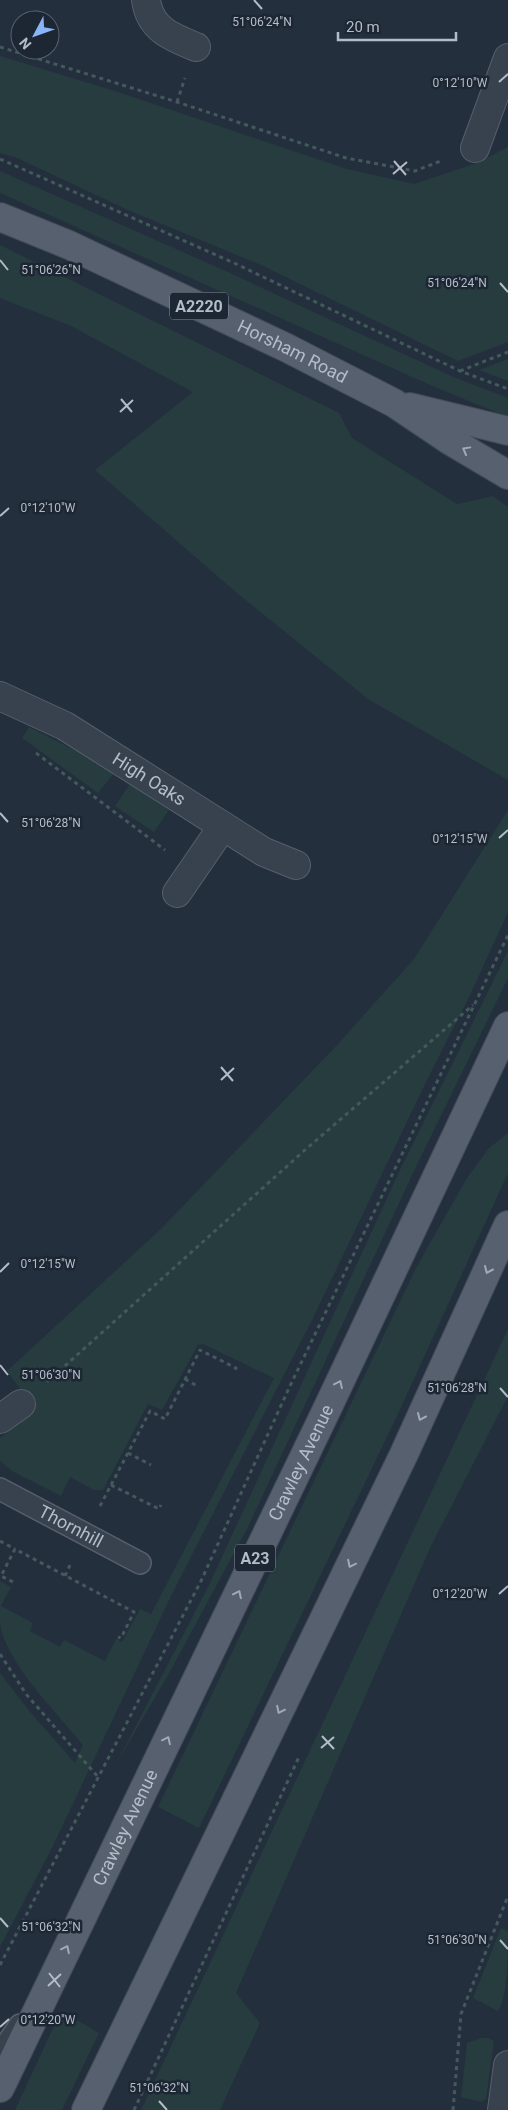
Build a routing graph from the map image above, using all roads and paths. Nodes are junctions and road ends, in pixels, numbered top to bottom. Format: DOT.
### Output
graph roads {
  1 [pos="146,0"];
  2 [pos="0,47"];
  3 [pos="196,47"];
  4 [pos="508,58"];
  5 [pos="475,148"];
  6 [pos="0,159"];
  7 [pos="0,217"];
  8 [pos="508,352"];
  9 [pos="460,371"];
  10 [pos="508,388"];
  11 [pos="394,403"];
  12 [pos="508,431"];
  13 [pos="508,475"];
  14 [pos="0,696"];
  15 [pos="223,826"];
  16 [pos="296,865"];
  17 [pos="178,893"];
  18 [pos="508,935"];
  19 [pos="476,1003"];
  20 [pos="508,1026"];
  21 [pos="508,1225"];
  22 [pos="233,1373"];
  23 [pos="185,1379"];
  24 [pos="197,1386"];
  25 [pos="10,1412"];
  26 [pos="128,1453"];
  27 [pos="151,1465"];
  28 [pos="111,1485"];
  29 [pos="0,1489"];
  30 [pos="161,1505"];
  31 [pos="85,1534"];
  32 [pos="0,1541"];
  33 [pos="15,1549"];
  34 [pos="140,1563"];
  35 [pos="48,1567"];
  36 [pos="45,1572"];
  37 [pos="65,1576"];
  38 [pos="13,1582"];
  39 [pos="95,1591"];
  40 [pos="92,1596"];
  41 [pos="104,1596"];
  42 [pos="102,1601"];
  43 [pos="118,1637"];
  44 [pos="0,1654"];
  45 [pos="98,1777"];
  46 [pos="508,1896"];
  47 [pos="0,1965"];
  48 [pos="49,1982"];
  49 [pos="0,2054"];
  50 [pos="508,2066"];
  51 [pos="0,2088"];
  52 [pos="86,2110"];
  53 [pos="453,2110"];
  54 [pos="502,2110"];
  1 -- 3 [label="street"];
  2 -- 5 [label="path"];
  4 -- 5 [label="street"];
  6 -- 9 [label="path"];
  7 -- 11 [label="main road, Horsham Road / A2220"];
  8 -- 9 [label="path"];
  9 -- 10 [label="path"];
  11 -- 12 [label="main road, Horsham Road / A2220"];
  13 -- 11 [label="main road, Horsham Road / A2220, one-way"];
  14 -- 15 [label="street, High Oaks"];
  15 -- 16 [label="street, High Oaks"];
  15 -- 17 [label="street"];
  18 -- 19 [label="path"];
  19 -- 25 [label="path"];
  19 -- 45 [label="path"];
  48 -- 20 [label="main road, Crawley Avenue / A23, one-way"];
  21 -- 52 [label="main road, one-way"];
  22 -- 23 [label="path"];
  23 -- 24 [label="path"];
  23 -- 26 [label="path"];
  26 -- 27 [label="path"];
  26 -- 28 [label="path"];
  28 -- 30 [label="path"];
  28 -- 31 [label="path"];
  29 -- 31 [label="lane, Thornhill"];
  31 -- 34 [label="lane, Thornhill"];
  31 -- 37 [label="path"];
  32 -- 33 [label="path"];
  33 -- 35 [label="path"];
  33 -- 38 [label="path"];
  35 -- 36 [label="path"];
  35 -- 37 [label="path"];
  37 -- 39 [label="path"];
  39 -- 40 [label="path"];
  39 -- 41 [label="path"];
  41 -- 42 [label="path"];
  41 -- 43 [label="path"];
  44 -- 45 [label="path"];
  45 -- 47 [label="path"];
  46 -- 53 [label="path"];
  48 -- 49 [label="lane"];
  48 -- 51 [label="main road, Crawley Avenue / A23"];
  50 -- 54 [label="street"];
}
